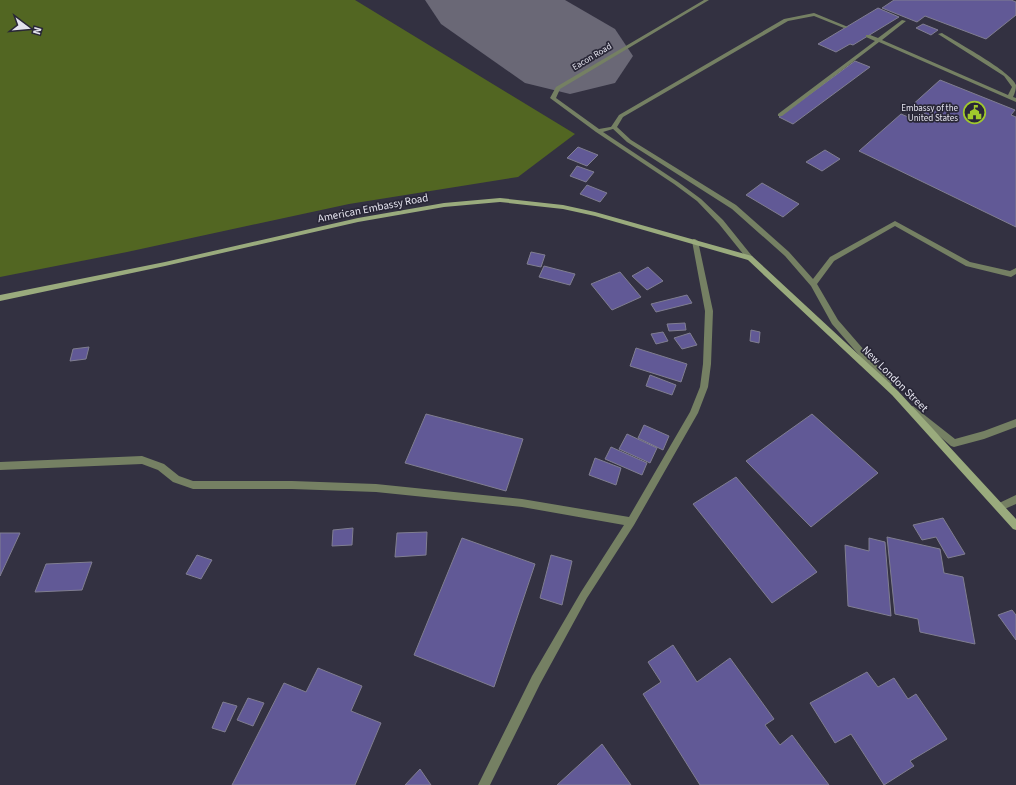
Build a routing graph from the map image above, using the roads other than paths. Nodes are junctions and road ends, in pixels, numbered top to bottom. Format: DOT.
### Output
graph roads {
  1 [pos="707,0"];
  2 [pos="904,21"];
  3 [pos="846,27"];
  4 [pos="940,34"];
  5 [pos="868,36"];
  6 [pos="879,41"];
  7 [pos="1010,97"];
  8 [pos="1016,100"];
  9 [pos="780,114"];
  10 [pos="614,127"];
  11 [pos="598,131"];
  12 [pos="695,241"];
  13 [pos="750,258"];
  14 [pos="1016,270"];
  15 [pos="813,284"];
  16 [pos="0,298"];
  17 [pos="1016,423"];
  18 [pos="0,466"];
  19 [pos="1016,499"];
  20 [pos="1000,507"];
  21 [pos="631,522"];
  22 [pos="1016,526"];
  23 [pos="484,785"];
  1 -- 11 [label="street, Eacon Road"];
  2 -- 6 [label="street"];
  3 -- 10 [label="street"];
  4 -- 7 [label="street"];
  5 -- 6 [label="street"];
  6 -- 7 [label="street"];
  6 -- 9 [label="street"];
  7 -- 8 [label="street"];
  10 -- 11 [label="street"];
  10 -- 15 [label="street"];
  11 -- 13 [label="street"];
  12 -- 13 [label="street, American Embassy Road"];
  12 -- 16 [label="street, American Embassy Road"];
  12 -- 21 [label="street"];
  13 -- 20 [label="street, New London Street"];
  14 -- 15 [label="street"];
  15 -- 17 [label="street"];
  18 -- 21 [label="street"];
  19 -- 20 [label="street"];
  20 -- 22 [label="street, New London Street"];
  21 -- 23 [label="street"];
}
